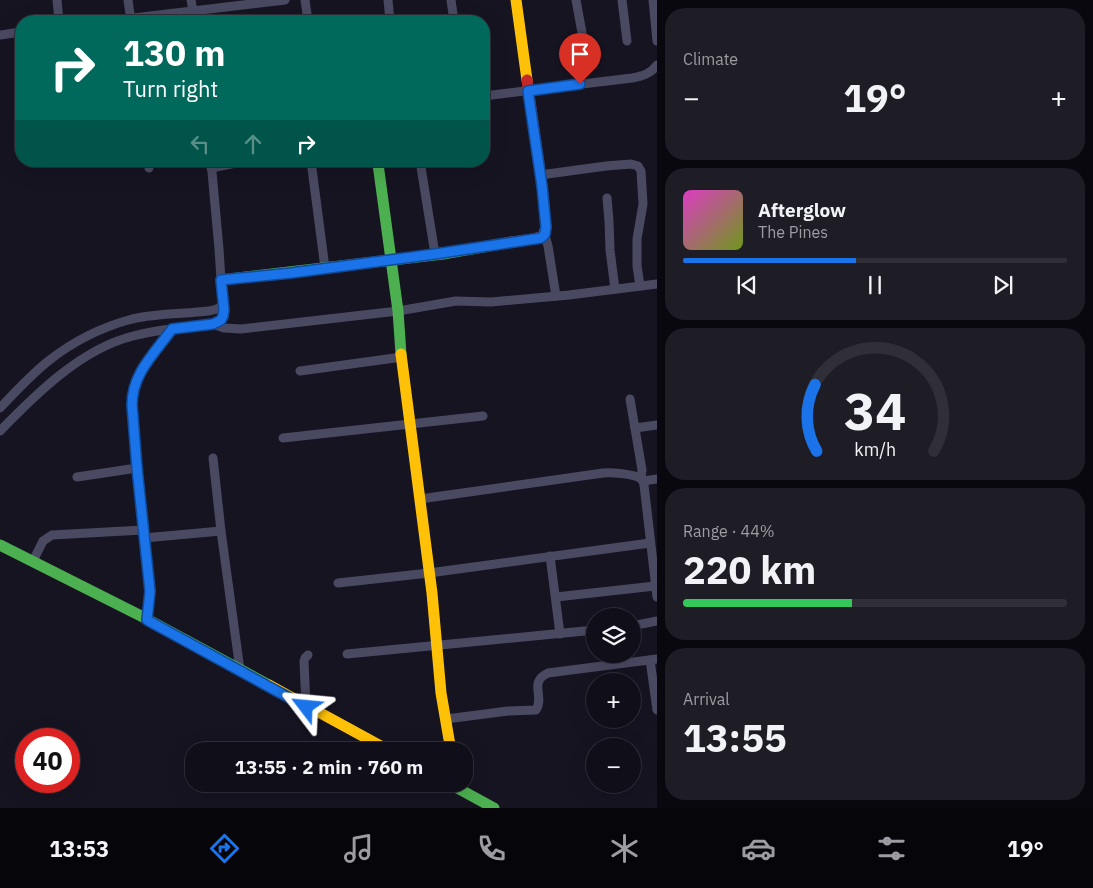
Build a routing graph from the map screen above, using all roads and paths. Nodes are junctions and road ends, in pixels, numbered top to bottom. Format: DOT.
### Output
graph roads {
  1 [pos="57,0"];
  2 [pos="128,0"];
  3 [pos="191,0"];
  4 [pos="285,0"];
  5 [pos="305,0"];
  6 [pos="388,0"];
  7 [pos="452,0"];
  8 [pos="516,0"];
  9 [pos="576,0"];
  10 [pos="622,0"];
  11 [pos="653,0"];
  12 [pos="194,11"];
  13 [pos="58,15"];
  14 [pos="130,15"];
  15 [pos="166,15"];
  16 [pos="194,15"];
  17 [pos="307,15"];
  18 [pos="389,15"];
  19 [pos="453,15"];
  20 [pos="656,20"];
  21 [pos="0,29"];
  22 [pos="15,33"];
  23 [pos="0,35"];
  24 [pos="627,41"];
  25 [pos="657,41"];
  26 [pos="585,49"];
  27 [pos="657,65"];
  28 [pos="528,91"];
  29 [pos="490,95"];
  30 [pos="211,167"];
  31 [pos="312,167"];
  32 [pos="378,167"];
  33 [pos="421,167"];
  34 [pos="540,175"];
  35 [pos="607,198"];
  36 [pos="543,236"];
  37 [pos="435,254"];
  38 [pos="390,260"];
  39 [pos="325,268"];
  40 [pos="221,280"];
  41 [pos="657,284"];
  42 [pos="640,286"];
  43 [pos="615,289"];
  44 [pos="556,296"];
  45 [pos="223,305"];
  46 [pos="398,311"];
  47 [pos="213,324"];
  48 [pos="172,329"];
  49 [pos="402,357"];
  50 [pos="300,371"];
  51 [pos="630,399"];
  52 [pos="0,408"];
  53 [pos="483,416"];
  54 [pos="410,424"];
  55 [pos="657,425"];
  56 [pos="635,428"];
  57 [pos="0,431"];
  58 [pos="282,438"];
  59 [pos="213,458"];
  60 [pos="137,468"];
  61 [pos="77,477"];
  62 [pos="657,479"];
  63 [pos="642,480"];
  64 [pos="420,498"];
  65 [pos="221,531"];
  66 [pos="144,534"];
  67 [pos="652,538"];
  68 [pos="0,545"];
  69 [pos="550,556"];
  70 [pos="33,562"];
  71 [pos="429,573"];
  72 [pos="338,583"];
  73 [pos="655,586"];
  74 [pos="556,597"];
  75 [pos="657,597"];
  76 [pos="147,620"];
  77 [pos="657,622"];
  78 [pos="641,625"];
  79 [pos="586,631"];
  80 [pos="560,634"];
  81 [pos="437,646"];
  82 [pos="347,654"];
  83 [pos="308,655"];
  84 [pos="653,660"];
  85 [pos="240,670"];
  86 [pos="306,707"];
  87 [pos="657,710"];
  88 [pos="446,719"];
  89 [pos="373,742"];
  90 [pos="449,742"];
  91 [pos="467,792"];
  92 [pos="494,808"];
  1 -- 13 [label="street"];
  2 -- 14 [label="street"];
  3 -- 12 [label="street"];
  4 -- 12 [label="street"];
  5 -- 17 [label="street"];
  6 -- 18 [label="street"];
  7 -- 19 [label="street"];
  8 -- 28 [label="street"];
  9 -- 26 [label="street"];
  10 -- 24 [label="street"];
  11 -- 20 [label="street"];
  12 -- 15 [label="street"];
  12 -- 16 [label="street"];
  20 -- 25 [label="street"];
  21 -- 23 [label="street"];
  22 -- 23 [label="street"];
  27 -- 28 [label="street"];
  28 -- 29 [label="street"];
  28 -- 34 [label="street"];
  30 -- 40 [label="street"];
  31 -- 39 [label="street"];
  32 -- 38 [label="street"];
  33 -- 37 [label="street"];
  34 -- 36 [label="street"];
  34 -- 42 [label="street"];
  35 -- 43 [label="street"];
  36 -- 37 [label="street"];
  36 -- 44 [label="street"];
  37 -- 38 [label="street"];
  38 -- 39 [label="street"];
  38 -- 46 [label="street"];
  39 -- 40 [label="street"];
  40 -- 45 [label="street"];
  41 -- 42 [label="street"];
  42 -- 43 [label="street"];
  43 -- 44 [label="street"];
  44 -- 46 [label="street"];
  45 -- 47 [label="street"];
  45 -- 52 [label="street"];
  46 -- 47 [label="street"];
  46 -- 49 [label="street"];
  47 -- 48 [label="street"];
  48 -- 57 [label="street"];
  48 -- 60 [label="street"];
  49 -- 50 [label="street"];
  49 -- 54 [label="street"];
  51 -- 56 [label="street"];
  53 -- 54 [label="street"];
  54 -- 58 [label="street"];
  54 -- 64 [label="street"];
  55 -- 56 [label="street"];
  56 -- 63 [label="street"];
  59 -- 65 [label="street"];
  60 -- 61 [label="street"];
  60 -- 66 [label="street"];
  62 -- 63 [label="street"];
  63 -- 64 [label="street"];
  63 -- 67 [label="street"];
  64 -- 71 [label="street"];
  65 -- 66 [label="street"];
  65 -- 85 [label="street"];
  66 -- 70 [label="street"];
  66 -- 76 [label="street"];
  67 -- 69 [label="street"];
  67 -- 73 [label="street"];
  68 -- 70 [label="street"];
  69 -- 71 [label="street"];
  69 -- 74 [label="street"];
  70 -- 76 [label="street"];
  71 -- 72 [label="street"];
  71 -- 81 [label="street"];
  73 -- 74 [label="street"];
  73 -- 75 [label="street"];
  74 -- 80 [label="street"];
  76 -- 85 [label="street"];
  77 -- 78 [label="street"];
  79 -- 80 [label="street"];
  80 -- 81 [label="street"];
  81 -- 82 [label="street"];
  81 -- 88 [label="street"];
  83 -- 86 [label="street"];
  84 -- 87 [label="street"];
  84 -- 88 [label="street"];
  85 -- 86 [label="street"];
  86 -- 89 [label="street"];
  88 -- 90 [label="street"];
  91 -- 92 [label="street"];
}
